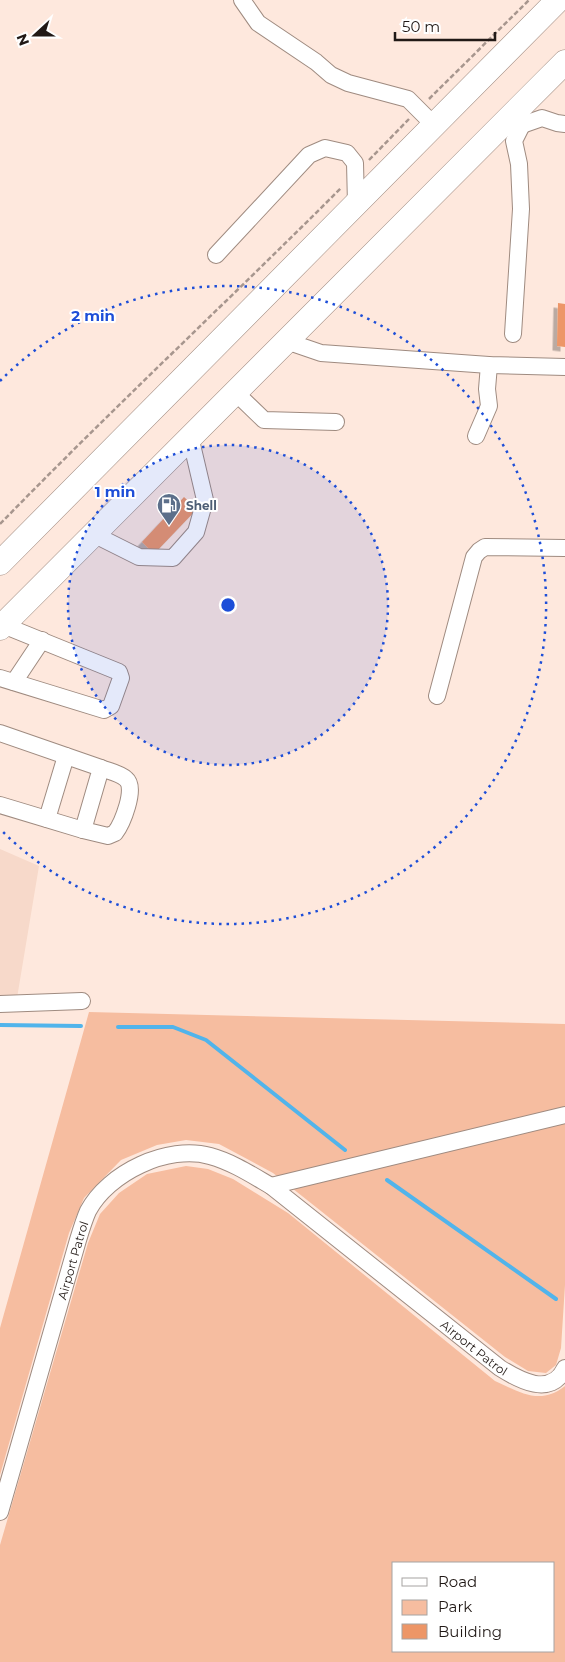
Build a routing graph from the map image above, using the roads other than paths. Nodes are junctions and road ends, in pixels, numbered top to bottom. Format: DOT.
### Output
graph roads {
  1 [pos="242,0"];
  2 [pos="558,0"];
  3 [pos="565,62"];
  4 [pos="426,118"];
  5 [pos="517,120"];
  6 [pos="565,124"];
  7 [pos="356,204"];
  8 [pos="216,255"];
  9 [pos="514,334"];
  10 [pos="286,341"];
  11 [pos="489,364"];
  12 [pos="565,367"];
  13 [pos="235,392"];
  14 [pos="336,422"];
  15 [pos="190,436"];
  16 [pos="476,436"];
  17 [pos="93,534"];
  18 [pos="565,548"];
  19 [pos="0,563"];
  20 [pos="1,626"];
  21 [pos="42,640"];
  22 [pos="7,680"];
  23 [pos="438,696"];
  24 [pos="0,733"];
  25 [pos="66,756"];
  26 [pos="101,768"];
  27 [pos="0,805"];
  28 [pos="47,819"];
  29 [pos="83,830"];
  30 [pos="82,1002"];
  31 [pos="0,1004"];
  32 [pos="565,1116"];
  33 [pos="272,1186"];
  34 [pos="565,1368"];
  35 [pos="0,1512"];
  1 -- 4 [label="street"];
  2 -- 4 [label="highway"];
  3 -- 5 [label="highway"];
  4 -- 7 [label="highway"];
  5 -- 6 [label="street"];
  5 -- 9 [label="street"];
  5 -- 10 [label="highway"];
  7 -- 8 [label="street"];
  7 -- 19 [label="highway"];
  10 -- 11 [label="street"];
  10 -- 13 [label="highway"];
  11 -- 12 [label="street"];
  11 -- 16 [label="street"];
  13 -- 14 [label="street"];
  13 -- 15 [label="highway"];
  15 -- 17 [label="highway"];
  15 -- 17 [label="street"];
  17 -- 20 [label="highway"];
  18 -- 23 [label="street"];
  20 -- 21 [label="street"];
  21 -- 22 [label="street"];
  21 -- 22 [label="street"];
  24 -- 25 [label="street"];
  25 -- 26 [label="street"];
  25 -- 28 [label="street"];
  26 -- 29 [label="street"];
  26 -- 29 [label="street"];
  27 -- 28 [label="street"];
  28 -- 29 [label="street"];
  30 -- 31 [label="street"];
  32 -- 33 [label="street"];
  33 -- 34 [label="street, Airport Patrol"];
  33 -- 35 [label="street, Airport Patrol"];
}
